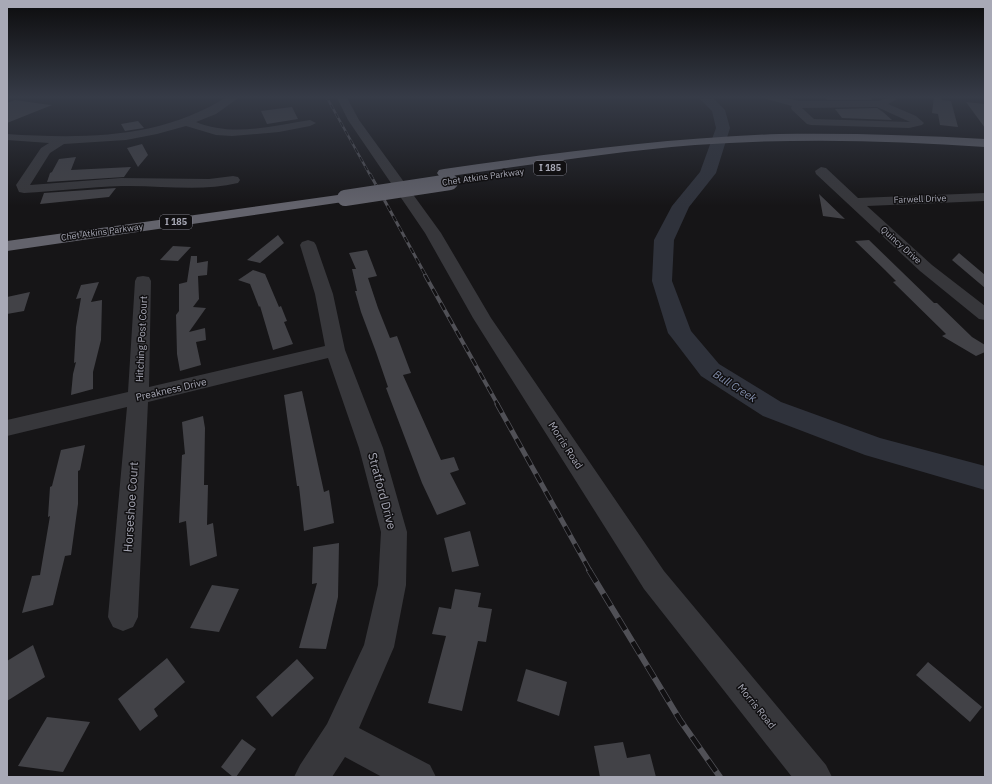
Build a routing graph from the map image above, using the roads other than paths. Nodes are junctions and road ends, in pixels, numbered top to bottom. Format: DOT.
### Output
graph roads {
  1 [pos="141,133"];
  2 [pos="363,133"];
  3 [pos="7,137"];
  4 [pos="985,138"];
  5 [pos="61,140"];
  6 [pos="774,140"];
  7 [pos="985,143"];
  8 [pos="653,149"];
  9 [pos="985,151"];
  10 [pos="821,171"];
  11 [pos="233,180"];
  12 [pos="341,193"];
  13 [pos="985,197"];
  14 [pos="854,202"];
  15 [pos="7,235"];
  16 [pos="308,245"];
  17 [pos="7,246"];
  18 [pos="143,281"];
  19 [pos="985,316"];
  20 [pos="335,350"];
  21 [pos="138,396"];
  22 [pos="7,428"];
  23 [pos="123,618"];
  24 [pos="339,736"];
  25 [pos="312,777"];
  26 [pos="418,777"];
  27 [pos="814,777"];
  1 -- 5 [label="street"];
  2 -- 27 [label="street, Morris Road"];
  3 -- 5 [label="street"];
  4 -- 6 [label="highway"];
  5 -- 11 [label="street"];
  6 -- 7 [label="highway, Chet Atkins Parkway / I 185"];
  6 -- 8 [label="highway, Chet Atkins Parkway / I 185"];
  6 -- 8 [label="highway, Chet Atkins Parkway / I 185"];
  6 -- 9 [label="highway, Chet Atkins Parkway / I 185"];
  8 -- 12 [label="highway, Chet Atkins Parkway / I 185, bridge"];
  10 -- 14 [label="street, Quincy Drive"];
  12 -- 15 [label="highway, Chet Atkins Parkway / I 185"];
  12 -- 17 [label="highway, Chet Atkins Parkway / I 185"];
  13 -- 14 [label="street, Farwell Drive"];
  14 -- 19 [label="street, Quincy Drive"];
  16 -- 20 [label="street, Stratford Drive"];
  18 -- 21 [label="street, Hitching Post Court"];
  20 -- 21 [label="street, Preakness Drive"];
  20 -- 24 [label="street, Stratford Drive"];
  21 -- 22 [label="street, Preakness Drive"];
  21 -- 23 [label="street, Horseshoe Court"];
  24 -- 25 [label="street, Stratford Drive"];
  24 -- 26 [label="street"];
}
